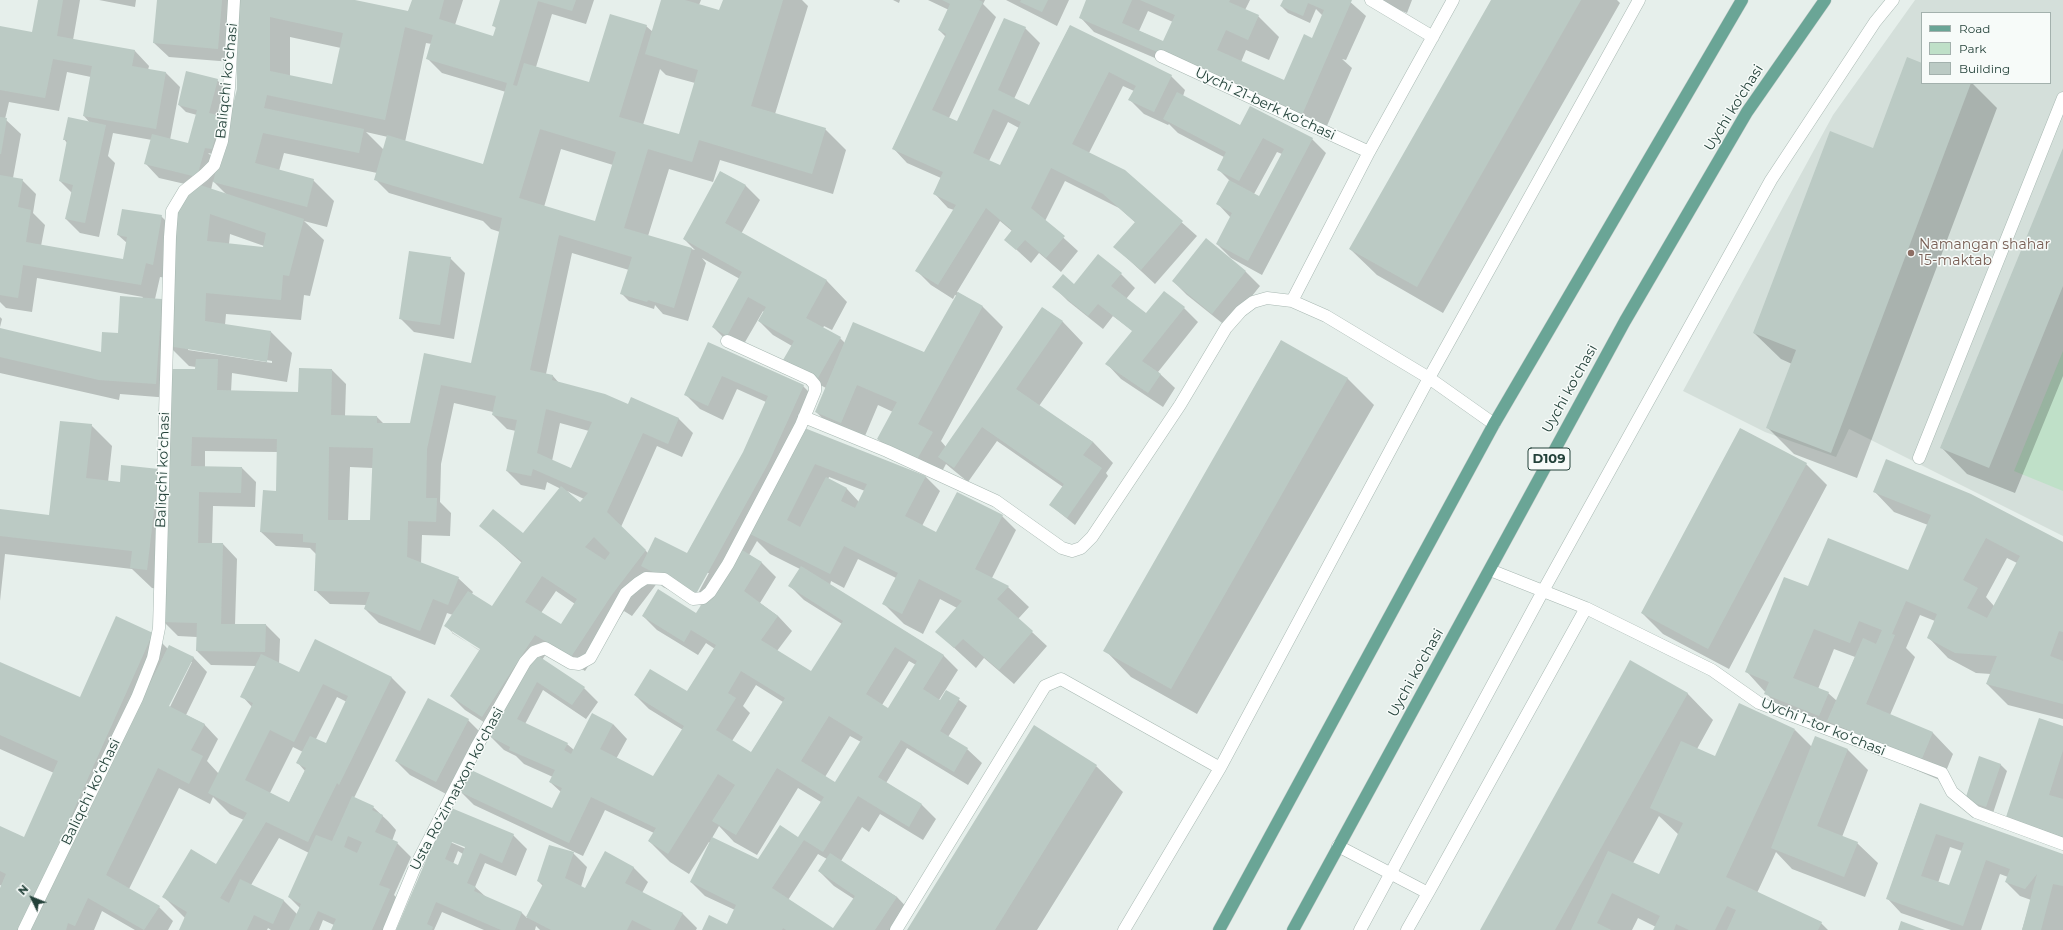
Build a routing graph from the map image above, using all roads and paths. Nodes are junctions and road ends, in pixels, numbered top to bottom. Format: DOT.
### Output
graph roads {
  1 [pos="234,0"];
  2 [pos="1371,0"];
  3 [pos="1453,0"];
  4 [pos="1639,0"];
  5 [pos="1742,0"];
  6 [pos="1825,0"];
  7 [pos="1893,0"];
  8 [pos="1433,37"];
  9 [pos="1161,56"];
  10 [pos="2063,98"];
  11 [pos="1369,152"];
  12 [pos="1292,301"];
  13 [pos="727,341"];
  14 [pos="1429,378"];
  15 [pos="804,417"];
  16 [pos="1494,424"];
  17 [pos="1919,458"];
  18 [pos="1490,570"];
  19 [pos="1543,591"];
  20 [pos="1586,608"];
  21 [pos="1220,768"];
  22 [pos="2063,844"];
  23 [pos="1338,846"];
  24 [pos="1391,874"];
  25 [pos="1428,893"];
  26 [pos="24,930"];
  27 [pos="389,930"];
  28 [pos="896,930"];
  29 [pos="1124,930"];
  30 [pos="1219,930"];
  31 [pos="1293,930"];
  32 [pos="1360,930"];
  33 [pos="1407,930"];
  1 -- 26 [label="street, Baliqchi koʻchasi"];
  2 -- 8 [label="street"];
  3 -- 8 [label="street"];
  4 -- 14 [label="street"];
  5 -- 16 [label="main road"];
  6 -- 18 [label="main road, Uychi ko'chasi / D109"];
  7 -- 19 [label="street"];
  8 -- 11 [label="street"];
  9 -- 11 [label="street, Uychi 21-berk koʻchasi"];
  10 -- 17 [label="street"];
  11 -- 12 [label="street"];
  12 -- 14 [label="street"];
  12 -- 15 [label="street"];
  13 -- 15 [label="street"];
  14 -- 16 [label="street"];
  14 -- 21 [label="street"];
  15 -- 27 [label="street, Usta Roʻzimatxon koʻchasi"];
  16 -- 30 [label="main road"];
  18 -- 19 [label="street, Uychi 1-tor koʻchasi"];
  18 -- 23 [label="main road, Uychi ko'chasi / D109"];
  19 -- 20 [label="street, Uychi 1-tor koʻchasi"];
  19 -- 24 [label="street"];
  20 -- 22 [label="street, Uychi 1-tor koʻchasi"];
  20 -- 25 [label="street"];
  21 -- 28 [label="street"];
  21 -- 29 [label="street"];
  23 -- 24 [label="street"];
  23 -- 31 [label="main road, Uychi ko'chasi / D109"];
  24 -- 25 [label="street"];
  24 -- 32 [label="street"];
  25 -- 33 [label="street"];
}
